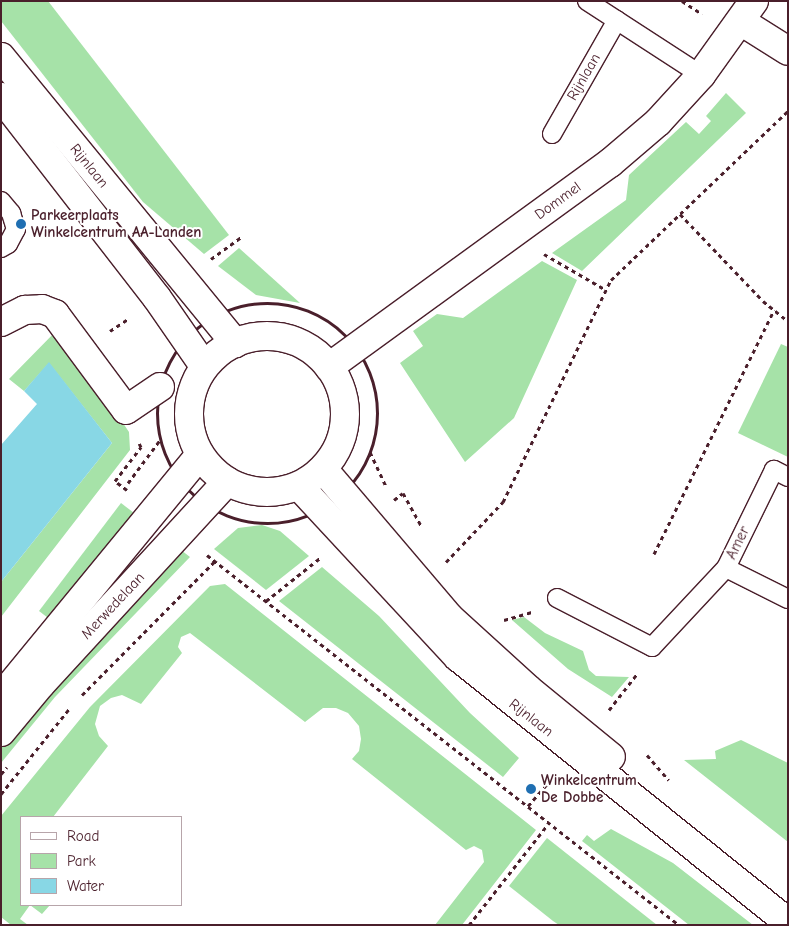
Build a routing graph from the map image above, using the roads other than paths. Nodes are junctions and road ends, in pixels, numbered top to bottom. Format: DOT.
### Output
graph roads {
  1 [pos="587,1"];
  2 [pos="748,11"];
  3 [pos="617,20"];
  4 [pos="788,51"];
  5 [pos="1,57"];
  6 [pos="701,75"];
  7 [pos="1,97"];
  8 [pos="552,134"];
  9 [pos="1,201"];
  10 [pos="1,248"];
  11 [pos="1,322"];
  12 [pos="235,342"];
  13 [pos="204,366"];
  14 [pos="330,367"];
  15 [pos="160,387"];
  16 [pos="200,455"];
  17 [pos="323,469"];
  18 [pos="788,477"];
  19 [pos="227,482"];
  20 [pos="299,486"];
  21 [pos="726,568"];
  22 [pos="557,598"];
  23 [pos="788,599"];
  24 [pos="1,697"];
  25 [pos="1,732"];
  26 [pos="788,898"];
  27 [pos="788,922"];
  1 -- 3 [label="lane"];
  2 -- 4 [label="street"];
  2 -- 6 [label="street, Dommel"];
  3 -- 6 [label="lane"];
  3 -- 8 [label="lane, Rijnlaan"];
  5 -- 12 [label="street, Rijnlaan"];
  6 -- 14 [label="street, Dommel"];
  7 -- 13 [label="street, Rijnlaan"];
  9 -- 10 [label="lane"];
  11 -- 15 [label="street"];
  12 -- 13 [label="street"];
  12 -- 14 [label="street"];
  13 -- 16 [label="street"];
  14 -- 17 [label="street"];
  16 -- 19 [label="street"];
  16 -- 24 [label="street, Merwedelaan"];
  17 -- 20 [label="street"];
  17 -- 26 [label="street, Rijnlaan"];
  18 -- 21 [label="lane, Amer"];
  19 -- 20 [label="street"];
  19 -- 25 [label="street, Merwedelaan"];
  20 -- 27 [label="street, Rijnlaan"];
  21 -- 22 [label="lane"];
  21 -- 23 [label="lane, Amer"];
}
